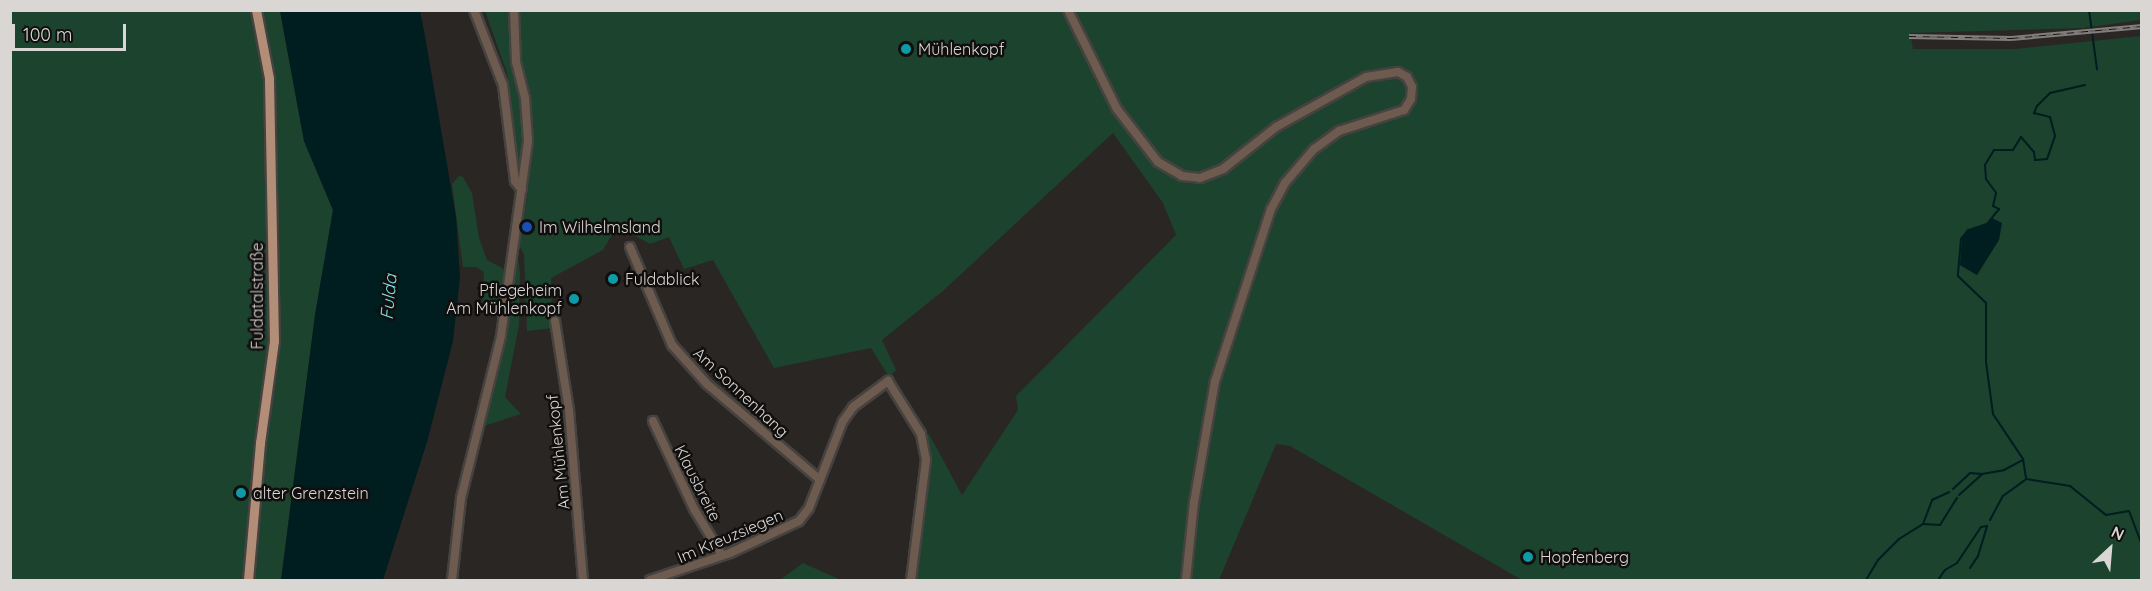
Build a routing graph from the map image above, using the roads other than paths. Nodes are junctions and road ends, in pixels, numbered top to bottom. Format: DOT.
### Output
graph roads {
  1 [pos="256,10"];
  2 [pos="474,10"];
  3 [pos="514,10"];
  4 [pos="1068,10"];
  5 [pos="522,190"];
  6 [pos="630,247"];
  7 [pos="555,321"];
  8 [pos="653,421"];
  9 [pos="820,480"];
  10 [pos="722,555"];
  11 [pos="248,580"];
  12 [pos="452,580"];
  13 [pos="583,580"];
  14 [pos="650,580"];
  15 [pos="911,580"];
  16 [pos="1186,580"];
  1 -- 11 [label="main road, Fuldatalstraße"];
  2 -- 5 [label="street"];
  3 -- 5 [label="street"];
  4 -- 16 [label="street"];
  5 -- 12 [label="street"];
  6 -- 9 [label="street, Am Sonnenhang"];
  7 -- 13 [label="street, Am Mühlenkopf"];
  8 -- 10 [label="street, Klausbreite"];
  9 -- 10 [label="street, Im Kreuzsiegen"];
  9 -- 15 [label="street, Im Kreuzsiegen"];
  10 -- 14 [label="street, Im Kreuzsiegen"];
}
